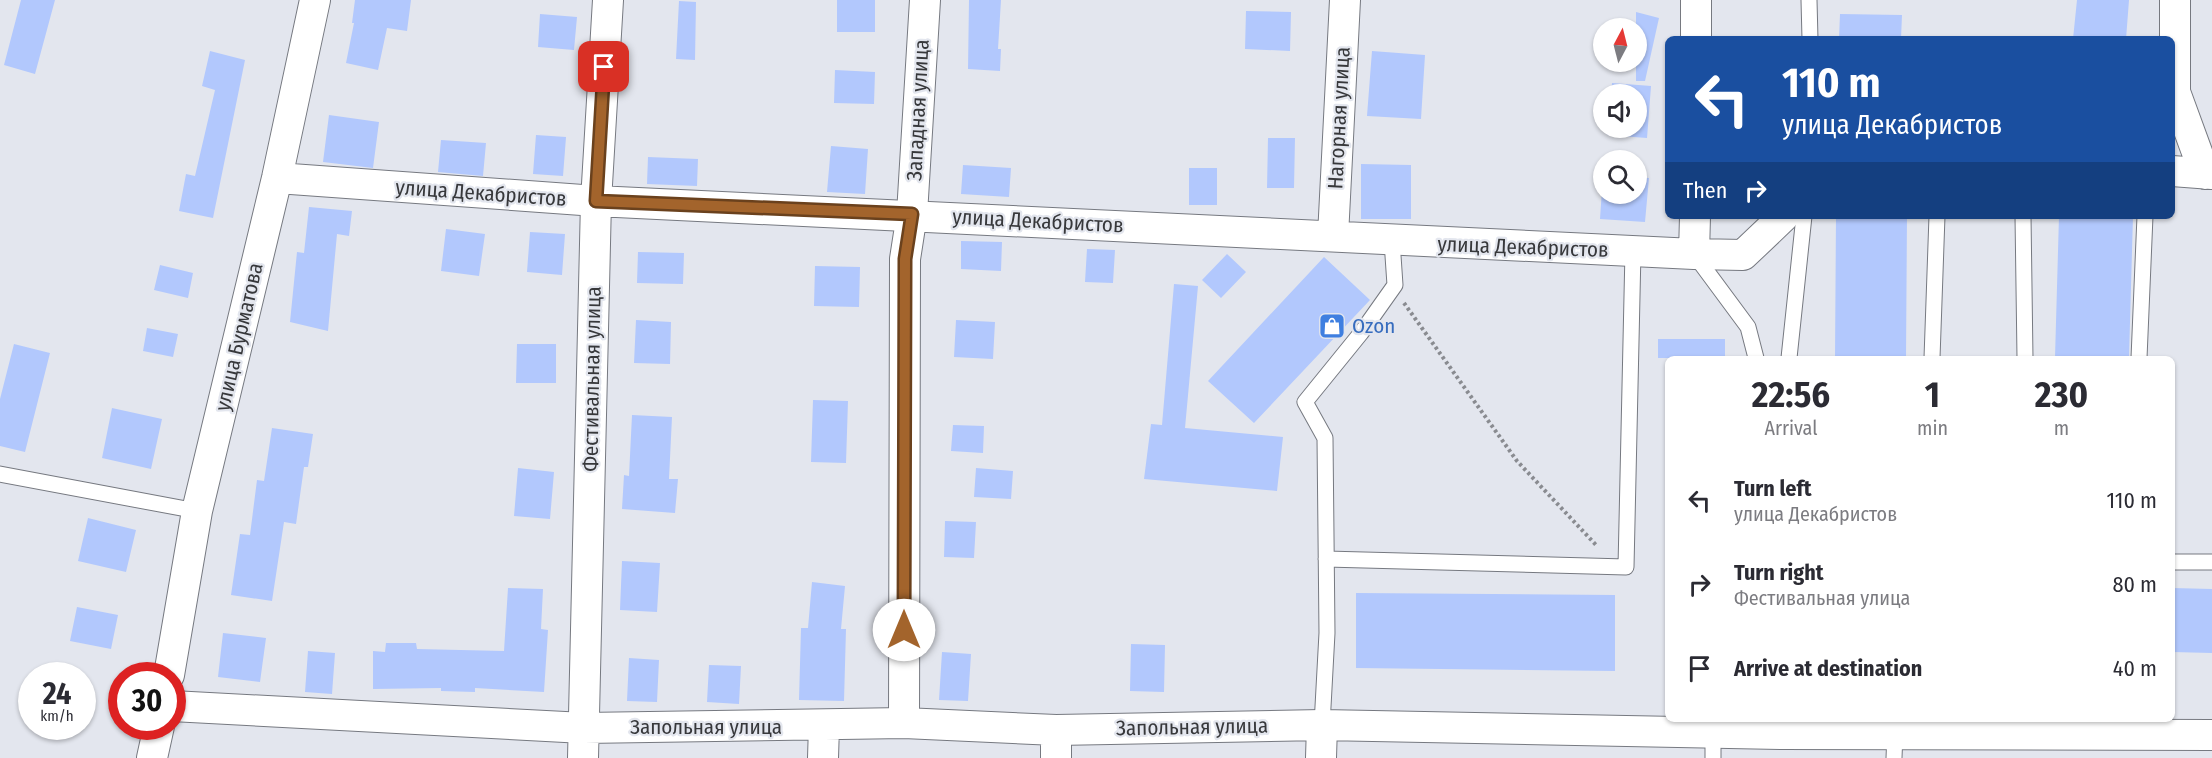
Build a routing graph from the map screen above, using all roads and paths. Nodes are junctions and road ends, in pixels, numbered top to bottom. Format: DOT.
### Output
graph roads {
  1 [pos="315,0"];
  2 [pos="608,0"];
  3 [pos="925,0"];
  4 [pos="1345,0"];
  5 [pos="1696,0"];
  6 [pos="1809,0"];
  7 [pos="2175,0"];
  8 [pos="1696,36"];
  9 [pos="1810,36"];
  10 [pos="2175,171"];
  11 [pos="2208,174"];
  12 [pos="277,178"];
  13 [pos="596,201"];
  14 [pos="912,214"];
  15 [pos="1695,219"];
  16 [pos="1781,219"];
  17 [pos="1804,219"];
  18 [pos="1937,219"];
  19 [pos="2023,219"];
  20 [pos="2145,219"];
  21 [pos="1332,237"];
  22 [pos="1392,241"];
  23 [pos="1634,251"];
  24 [pos="1694,254"];
  25 [pos="1393,287"];
  26 [pos="1755,356"];
  27 [pos="1789,356"];
  28 [pos="1932,356"];
  29 [pos="2025,356"];
  30 [pos="2139,356"];
  31 [pos="0,474"];
  32 [pos="197,511"];
  33 [pos="1326,559"];
  34 [pos="2175,562"];
  35 [pos="2212,562"];
  36 [pos="1616,566"];
  37 [pos="171,662"];
  38 [pos="186,707"];
  39 [pos="904,723"];
  40 [pos="1322,725"];
  41 [pos="824,726"];
  42 [pos="1781,726"];
  43 [pos="584,728"];
  44 [pos="2212,735"];
  45 [pos="156,740"];
  46 [pos="1056,744"];
  47 [pos="1713,745"];
  48 [pos="1895,745"];
  49 [pos="152,758"];
  50 [pos="583,758"];
  51 [pos="823,758"];
  52 [pos="1321,758"];
  1 -- 12 [label="street, улица Бурматова"];
  2 -- 13 [label="street, Фестивальная улица"];
  3 -- 14 [label="street, Западная улица"];
  4 -- 21 [label="street, Нагорная улица"];
  5 -- 8 [label="street"];
  6 -- 9 [label="lane"];
  7 -- 11 [label="street"];
  10 -- 11 [label="street"];
  12 -- 13 [label="street, улица Декабристов"];
  12 -- 32 [label="street, улица Бурматова"];
  13 -- 14 [label="street, улица Декабристов"];
  13 -- 43 [label="street, Фестивальная улица"];
  14 -- 21 [label="street, улица Декабристов"];
  14 -- 39 [label="street, Западная улица"];
  15 -- 24 [label="street"];
  16 -- 24 [label="street, улица Декабристов"];
  17 -- 27 [label="lane"];
  18 -- 28 [label="lane"];
  19 -- 29 [label="lane"];
  20 -- 30 [label="lane"];
  21 -- 22 [label="street, улица Декабристов"];
  22 -- 23 [label="street, улица Декабристов"];
  22 -- 25 [label="lane"];
  23 -- 24 [label="street, улица Декабристов"];
  23 -- 36 [label="lane"];
  24 -- 26 [label="lane"];
  25 -- 33 [label="lane"];
  25 -- 36 [label="path"];
  31 -- 32 [label="lane"];
  32 -- 37 [label="street, улица Бурматова"];
  33 -- 36 [label="lane"];
  33 -- 40 [label="lane"];
  34 -- 35 [label="lane"];
  38 -- 43 [label="street, Запольная улица"];
  39 -- 41 [label="street, Запольная улица"];
  39 -- 46 [label="street, Запольная улица"];
  40 -- 46 [label="street, Запольная улица"];
  40 -- 47 [label="street, Запольная улица"];
  40 -- 52 [label="street"];
  41 -- 43 [label="street, Запольная улица"];
  41 -- 51 [label="street"];
  42 -- 47 [label="street, Запольная улица"];
  42 -- 48 [label="street, Запольная улица"];
  43 -- 50 [label="street, Фестивальная улица"];
  44 -- 48 [label="street, Запольная улица"];
  45 -- 49 [label="street"];
}
